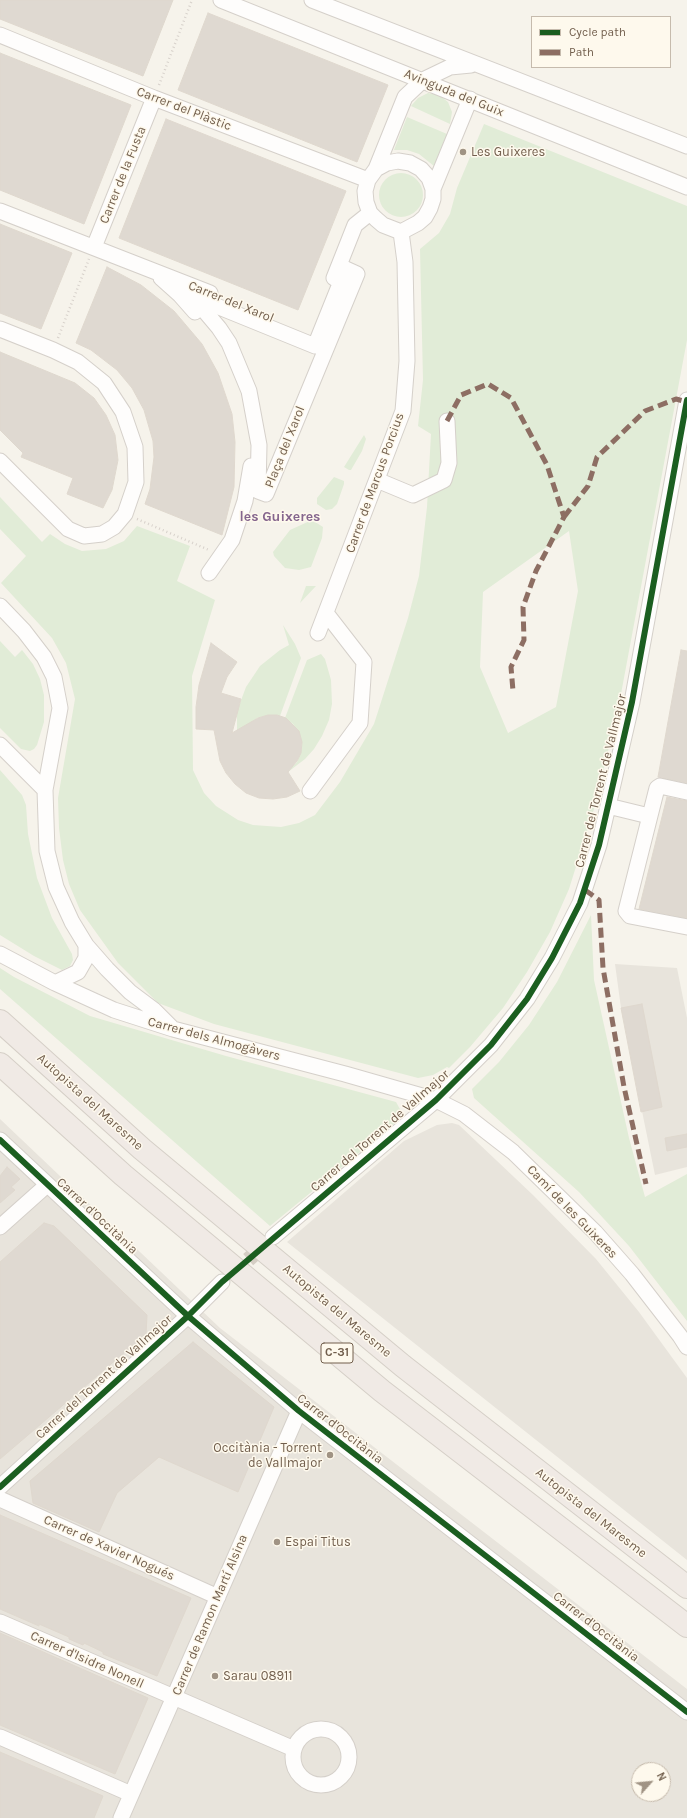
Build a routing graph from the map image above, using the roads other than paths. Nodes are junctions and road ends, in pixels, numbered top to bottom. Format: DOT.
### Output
graph roads {
  1 [pos="221,0"];
  2 [pos="312,0"];
  3 [pos="0,35"];
  4 [pos="474,64"];
  5 [pos="423,80"];
  6 [pos="154,98"];
  7 [pos="470,99"];
  8 [pos="687,146"];
  9 [pos="372,175"];
  10 [pos="687,187"];
  11 [pos="433,189"];
  12 [pos="0,211"];
  13 [pos="370,213"];
  14 [pos="401,232"];
  15 [pos="94,247"];
  16 [pos="346,269"];
  17 [pos="151,270"];
  18 [pos="0,329"];
  19 [pos="687,400"];
  20 [pos="447,421"];
  21 [pos="0,461"];
  22 [pos="377,480"];
  23 [pos="209,573"];
  24 [pos="0,606"];
  25 [pos="326,613"];
  26 [pos="318,633"];
  27 [pos="0,745"];
  28 [pos="45,790"];
  29 [pos="310,791"];
  30 [pos="687,792"];
  31 [pos="608,806"];
  32 [pos="649,816"];
  33 [pos="687,927"];
  34 [pos="86,945"];
  35 [pos="0,954"];
  36 [pos="55,984"];
  37 [pos="0,1021"];
  38 [pos="173,1029"];
  39 [pos="0,1064"];
  40 [pos="436,1100"];
  41 [pos="0,1140"];
  42 [pos="47,1185"];
  43 [pos="0,1227"];
  44 [pos="273,1237"];
  45 [pos="222,1282"];
  46 [pos="188,1316"];
  47 [pos="687,1347"];
  48 [pos="298,1411"];
  49 [pos="0,1487"];
  50 [pos="0,1499"];
  51 [pos="687,1587"];
  52 [pos="218,1597"];
  53 [pos="0,1622"];
  54 [pos="687,1626"];
  55 [pos="174,1698"];
  56 [pos="687,1712"];
  57 [pos="0,1737"];
  58 [pos="294,1749"];
  59 [pos="132,1794"];
  60 [pos="121,1818"];
  1 -- 5 [label="street, Avinguda del Guix"];
  2 -- 4 [label="street"];
  3 -- 6 [label="street, Carrer del Plàstic"];
  4 -- 5 [label="street"];
  4 -- 8 [label="street"];
  5 -- 7 [label="street, Avinguda del Guix"];
  5 -- 9 [label="street"];
  6 -- 9 [label="street, Carrer del Plàstic"];
  6 -- 15 [label="street, Carrer de la Fusta"];
  7 -- 10 [label="street, Avinguda del Guix"];
  7 -- 11 [label="street"];
  9 -- 11 [label="street"];
  9 -- 13 [label="street"];
  11 -- 14 [label="street"];
  12 -- 15 [label="street, Carrer del Xarol"];
  13 -- 14 [label="street"];
  13 -- 17 [label="street, Carrer del Xarol"];
  14 -- 22 [label="street, Carrer de Marcus Porcius"];
  15 -- 17 [label="street, Carrer del Xarol"];
  16 -- 16 [label="street, Plaça del Xarol"];
  17 -- 23 [label="street, Carrer del Xarol"];
  18 -- 21 [label="street"];
  19 -- 31 [label="street, Carrer del Torrent de Vallmajor"];
  20 -- 22 [label="street"];
  22 -- 25 [label="street, Carrer de Marcus Porcius"];
  24 -- 28 [label="street"];
  25 -- 26 [label="street, Carrer de Marcus Porcius"];
  25 -- 29 [label="street"];
  27 -- 28 [label="street"];
  28 -- 34 [label="street"];
  30 -- 32 [label="street"];
  31 -- 32 [label="street"];
  31 -- 40 [label="street, Carrer del Torrent de Vallmajor"];
  32 -- 33 [label="street"];
  34 -- 36 [label="street"];
  34 -- 38 [label="street"];
  35 -- 36 [label="street, Carrer dels Almogàvers"];
  36 -- 38 [label="street, Carrer dels Almogàvers"];
  37 -- 51 [label="highway, Autopista del Maresme / C-31"];
  38 -- 40 [label="street, Carrer dels Almogàvers"];
  39 -- 54 [label="highway, C-31"];
  40 -- 44 [label="street, Carrer del Torrent de Vallmajor"];
  40 -- 47 [label="street, Camí de les Guixeres"];
  41 -- 42 [label="street, Carrer d'Occitània"];
  42 -- 43 [label="street"];
  42 -- 46 [label="street, Carrer d'Occitània"];
  45 -- 46 [label="street, Carrer del Torrent de Vallmajor"];
  46 -- 48 [label="street, Carrer d'Occitània"];
  46 -- 49 [label="street, Carrer del Torrent de Vallmajor"];
  48 -- 52 [label="street, Carrer de Ramon Martí Alsina"];
  48 -- 56 [label="street, Carrer d'Occitània"];
  50 -- 52 [label="street, Carrer de Xavier Nogués"];
  52 -- 55 [label="street, Carrer de Ramon Martí Alsina"];
  53 -- 55 [label="street, Carrer d'Isidre Nonell"];
  55 -- 58 [label="street, Carrer d'Isidre Nonell"];
  55 -- 59 [label="street, Carrer de Ramon Martí Alsina"];
  57 -- 59 [label="street"];
  59 -- 60 [label="street, Carrer de Ramon Martí Alsina"];
}
